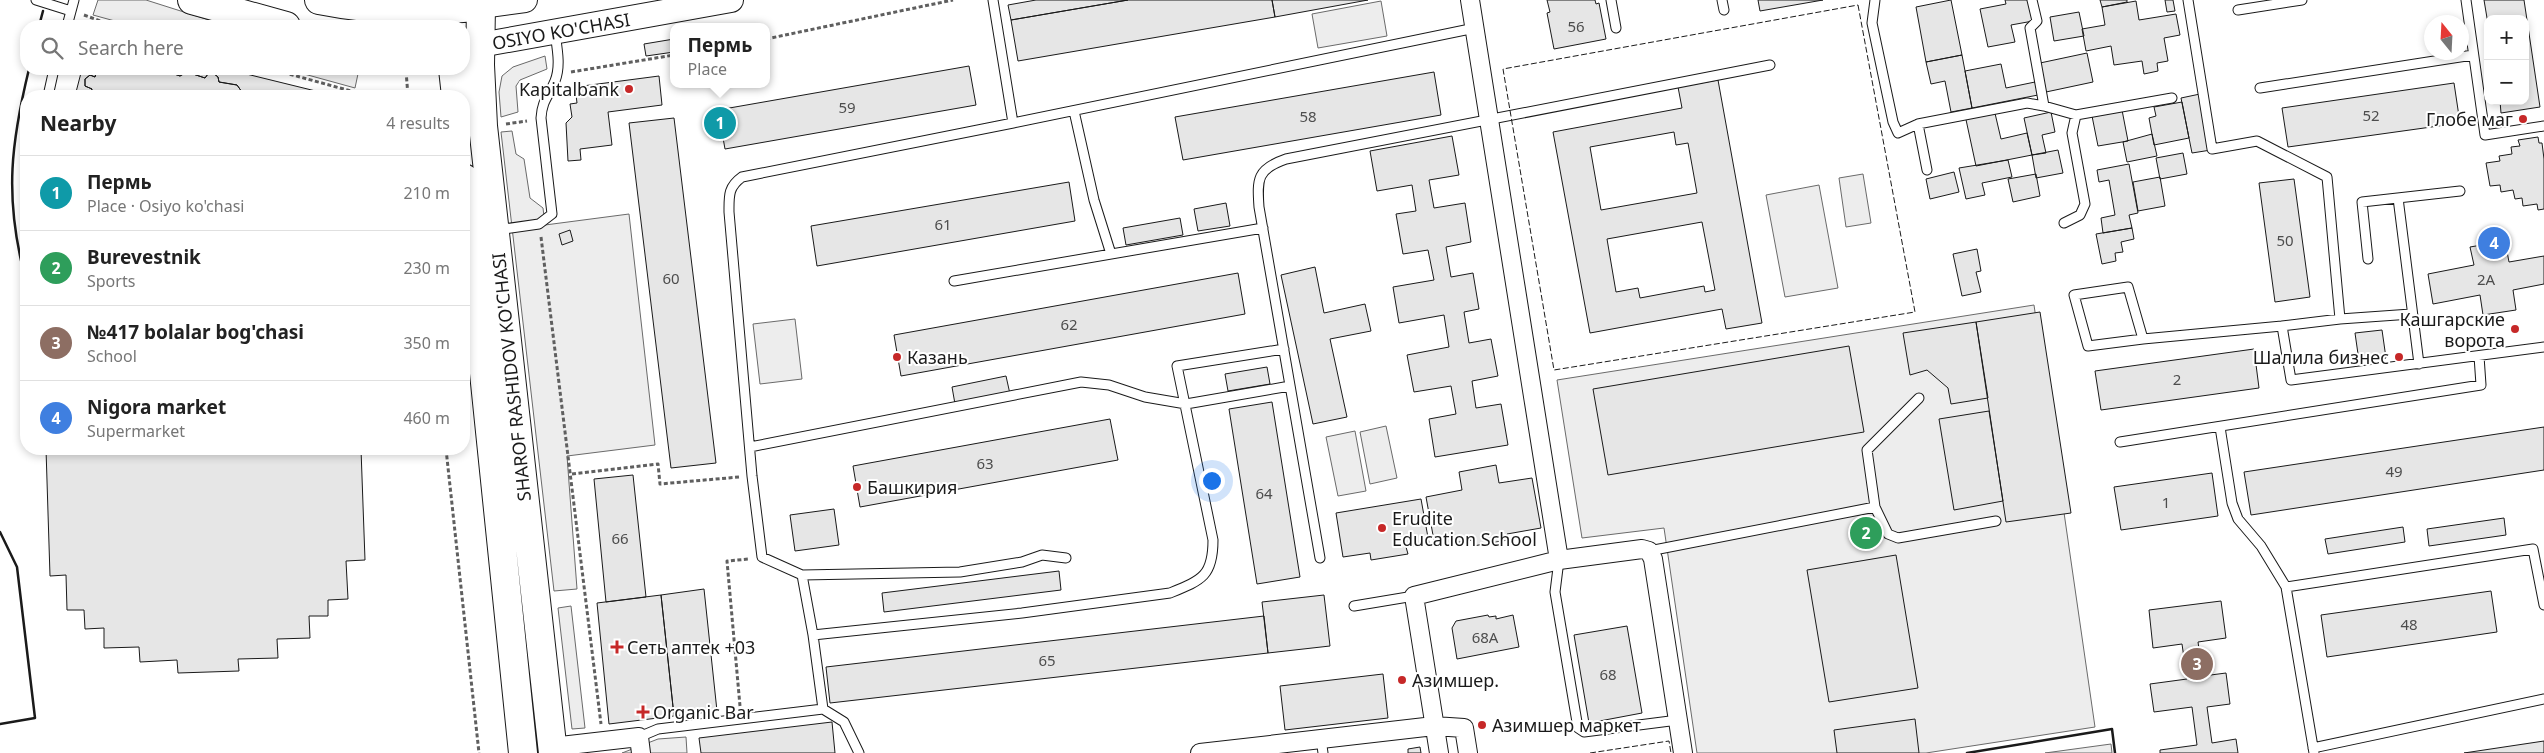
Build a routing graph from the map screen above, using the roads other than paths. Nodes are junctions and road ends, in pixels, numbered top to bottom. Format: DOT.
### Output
graph roads {
  1 [pos="36,0"];
  2 [pos="74,0"];
  3 [pos="192,0"];
  4 [pos="319,0"];
  5 [pos="525,0"];
  6 [pos="731,0"];
  7 [pos="993,0"];
  8 [pos="1470,0"];
  9 [pos="1611,0"];
  10 [pos="1722,0"];
  11 [pos="1875,0"];
  12 [pos="2032,0"];
  13 [pos="2188,0"];
  14 [pos="2302,0"];
  15 [pos="2466,0"];
  16 [pos="481,3"];
  17 [pos="1724,10"];
  18 [pos="2238,10"];
  19 [pos="71,11"];
  20 [pos="453,12"];
  21 [pos="69,20"];
  22 [pos="264,20"];
  23 [pos="1475,28"];
  24 [pos="1616,28"];
  25 [pos="555,32"];
  26 [pos="472,46"];
  27 [pos="2473,55"];
  28 [pos="1770,65"];
  29 [pos="53,75"];
  30 [pos="454,75"];
  31 [pos="2260,88"];
  32 [pos="49,90"];
  33 [pos="455,90"];
  34 [pos="2172,98"];
  35 [pos="2044,106"];
  36 [pos="1074,110"];
  37 [pos="2076,115"];
  38 [pos="1491,121"];
  39 [pos="1013,123"];
  40 [pos="1918,124"];
  41 [pos="2544,126"];
  42 [pos="1927,170"];
  43 [pos="2460,191"];
  44 [pos="2398,198"];
  45 [pos="2064,223"];
  46 [pos="1262,228"];
  47 [pos="495,230"];
  48 [pos="1111,254"];
  49 [pos="2368,259"];
  50 [pos="954,281"];
  51 [pos="470,287"];
  52 [pos="2411,314"];
  53 [pos="2340,319"];
  54 [pos="2282,326"];
  55 [pos="2143,339"];
  56 [pos="2544,347"];
  57 [pos="1284,349"];
  58 [pos="2479,356"];
  59 [pos="2419,364"];
  60 [pos="1290,386"];
  61 [pos="1919,398"];
  62 [pos="1186,404"];
  63 [pos="2220,427"];
  64 [pos="2120,442"];
  65 [pos="750,447"];
  66 [pos="1875,507"];
  67 [pos="1996,521"];
  68 [pos="1649,551"];
  69 [pos="1066,558"];
  70 [pos="1320,558"];
  71 [pos="1559,560"];
  72 [pos="802,575"];
  73 [pos="2286,587"];
  74 [pos="1414,596"];
  75 [pos="2544,605"];
  76 [pos="1354,606"];
  77 [pos="813,634"];
  78 [pos="2544,699"];
  79 [pos="822,709"];
  80 [pos="1678,720"];
  81 [pos="1434,726"];
  82 [pos="640,745"];
  83 [pos="1322,746"];
  84 [pos="552,750"];
  85 [pos="2314,751"];
  86 [pos="523,752"];
  87 [pos="859,753"];
  88 [pos="1200,753"];
  89 [pos="1439,753"];
  90 [pos="1468,753"];
  91 [pos="1683,753"];
  1 -- 19 [label="lane"];
  2 -- 19 [label="lane"];
  3 -- 22 [label="main road"];
  4 -- 20 [label="main road"];
  5 -- 16 [label="main road, OSIYO KO'CHASI"];
  6 -- 25 [label="main road, OSIYO KO'CHASI"];
  7 -- 39 [label="lane"];
  8 -- 23 [label="street"];
  9 -- 24 [label="lane"];
  10 -- 17 [label="lane"];
  11 -- 40 [label="lane"];
  12 -- 35 [label="lane"];
  13 -- 53 [label="lane"];
  14 -- 18 [label="lane"];
  15 -- 27 [label="lane"];
  16 -- 20 [label="main road"];
  16 -- 26 [label="main road, SHAROF RASHIDOV KO'CHASI"];
  19 -- 21 [label="lane"];
  23 -- 36 [label="lane"];
  23 -- 38 [label="street"];
  25 -- 26 [label="main road, OSIYO KO'CHASI"];
  25 -- 47 [label="lane"];
  26 -- 47 [label="main road, SHAROF RASHIDOV KO'CHASI"];
  27 -- 31 [label="lane"];
  27 -- 41 [label="lane"];
  28 -- 38 [label="lane"];
  29 -- 32 [label="lane"];
  30 -- 33 [label="main road"];
  34 -- 37 [label="lane"];
  35 -- 37 [label="lane"];
  35 -- 40 [label="lane"];
  36 -- 39 [label="lane"];
  36 -- 48 [label="lane"];
  37 -- 45 [label="lane"];
  38 -- 46 [label="lane"];
  38 -- 71 [label="street"];
  39 -- 65 [label="lane"];
  40 -- 42 [label="lane"];
  43 -- 44 [label="lane"];
  44 -- 49 [label="lane"];
  44 -- 52 [label="lane"];
  46 -- 48 [label="lane"];
  46 -- 57 [label="lane"];
  47 -- 84 [label="main road, SHAROF RASHIDOV KO'CHASI"];
  48 -- 50 [label="lane"];
  51 -- 86 [label="main road, SHAROF RASHIDOV KO'CHASI"];
  52 -- 53 [label="lane"];
  52 -- 59 [label="lane"];
  53 -- 54 [label="lane"];
  54 -- 55 [label="lane"];
  54 -- 59 [label="lane"];
  55 -- 55 [label="lane"];
  56 -- 58 [label="lane"];
  57 -- 60 [label="lane"];
  57 -- 62 [label="lane"];
  58 -- 59 [label="lane"];
  58 -- 63 [label="lane"];
  60 -- 62 [label="lane"];
  60 -- 70 [label="lane"];
  61 -- 66 [label="lane"];
  62 -- 65 [label="lane"];
  62 -- 77 [label="lane"];
  63 -- 64 [label="lane"];
  63 -- 73 [label="lane"];
  65 -- 72 [label="lane"];
  66 -- 67 [label="lane"];
  66 -- 68 [label="lane"];
  68 -- 71 [label="street"];
  68 -- 80 [label="street"];
  69 -- 72 [label="lane"];
  71 -- 74 [label="street"];
  71 -- 80 [label="lane"];
  72 -- 77 [label="lane"];
  73 -- 75 [label="lane"];
  73 -- 85 [label="lane"];
  74 -- 76 [label="lane"];
  74 -- 81 [label="street"];
  77 -- 79 [label="lane"];
  78 -- 85 [label="lane"];
  79 -- 82 [label="lane"];
  79 -- 87 [label="lane"];
  80 -- 91 [label="street"];
  81 -- 83 [label="street"];
  81 -- 89 [label="street"];
  81 -- 90 [label="street"];
  82 -- 84 [label="street"];
  83 -- 88 [label="street"];
  84 -- 86 [label="main road"];
}
